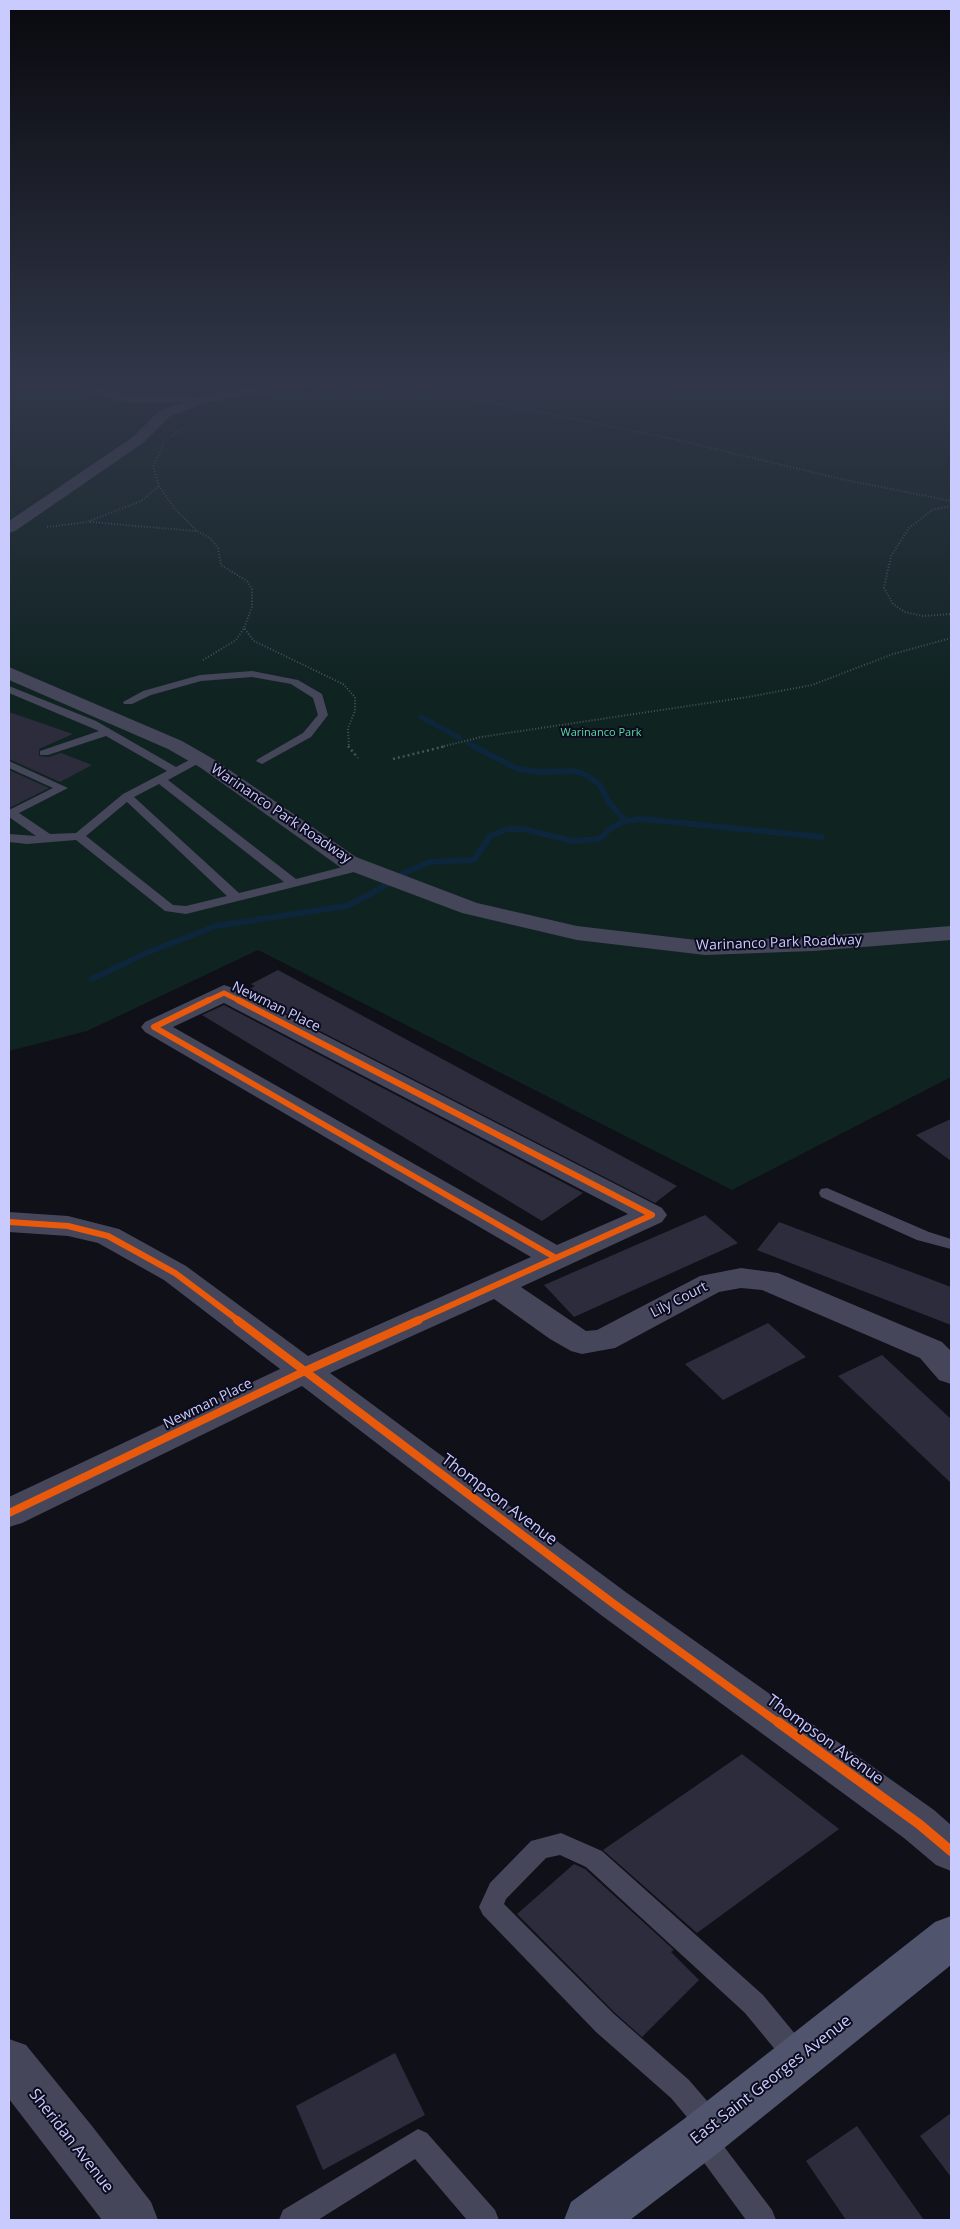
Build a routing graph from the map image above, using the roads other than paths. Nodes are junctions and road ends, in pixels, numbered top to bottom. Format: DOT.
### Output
graph roads {
  1 [pos="69,487"];
  2 [pos="9,528"];
  3 [pos="12,682"];
  4 [pos="128,702"];
  5 [pos="107,732"];
  6 [pos="44,753"];
  7 [pos="199,759"];
  8 [pos="262,762"];
  9 [pos="9,764"];
  10 [pos="175,771"];
  11 [pos="160,779"];
  12 [pos="127,796"];
  13 [pos="10,813"];
  14 [pos="79,836"];
  15 [pos="9,838"];
  16 [pos="48,838"];
  17 [pos="364,869"];
  18 [pos="294,883"];
  19 [pos="236,897"];
  20 [pos="951,933"];
  21 [pos="827,1194"];
  22 [pos="9,1222"];
  23 [pos="951,1244"];
  24 [pos="556,1258"];
  25 [pos="496,1285"];
  26 [pos="945,1356"];
  27 [pos="305,1371"];
  28 [pos="9,1513"];
  29 [pos="951,1852"];
  30 [pos="951,1936"];
  31 [pos="799,2058"];
  32 [pos="9,2062"];
  33 [pos="706,2131"];
  34 [pos="133,2220"];
  35 [pos="293,2220"];
  36 [pos="485,2220"];
  37 [pos="589,2220"];
  38 [pos="762,2220"];
  1 -- 2 [label="street"];
  3 -- 5 [label="lane"];
  3 -- 7 [label="street, Warinanco Park Roadway"];
  4 -- 8 [label="lane"];
  5 -- 6 [label="lane"];
  5 -- 10 [label="lane"];
  7 -- 10 [label="lane"];
  7 -- 17 [label="street, Warinanco Park Roadway"];
  9 -- 13 [label="lane"];
  10 -- 11 [label="lane"];
  11 -- 12 [label="lane"];
  11 -- 18 [label="lane"];
  12 -- 14 [label="lane"];
  12 -- 19 [label="lane"];
  13 -- 16 [label="lane"];
  14 -- 16 [label="lane"];
  14 -- 19 [label="lane"];
  15 -- 16 [label="lane"];
  17 -- 18 [label="lane"];
  17 -- 20 [label="street, Warinanco Park Roadway"];
  18 -- 19 [label="lane"];
  21 -- 23 [label="lane"];
  22 -- 27 [label="street, Thompson Avenue"];
  24 -- 24 [label="street, Newman Place"];
  24 -- 25 [label="street, Newman Place"];
  25 -- 26 [label="street, Lily Court"];
  25 -- 27 [label="street, Newman Place"];
  27 -- 28 [label="street, Newman Place"];
  27 -- 29 [label="street, Thompson Avenue"];
  30 -- 31 [label="main road, East Saint Georges Avenue"];
  31 -- 33 [label="main road, East Saint Georges Avenue"];
  31 -- 33 [label="lane"];
  32 -- 34 [label="street, Sheridan Avenue"];
  33 -- 37 [label="main road, East Saint Georges Avenue"];
  33 -- 38 [label="lane"];
  35 -- 36 [label="lane"];
}
